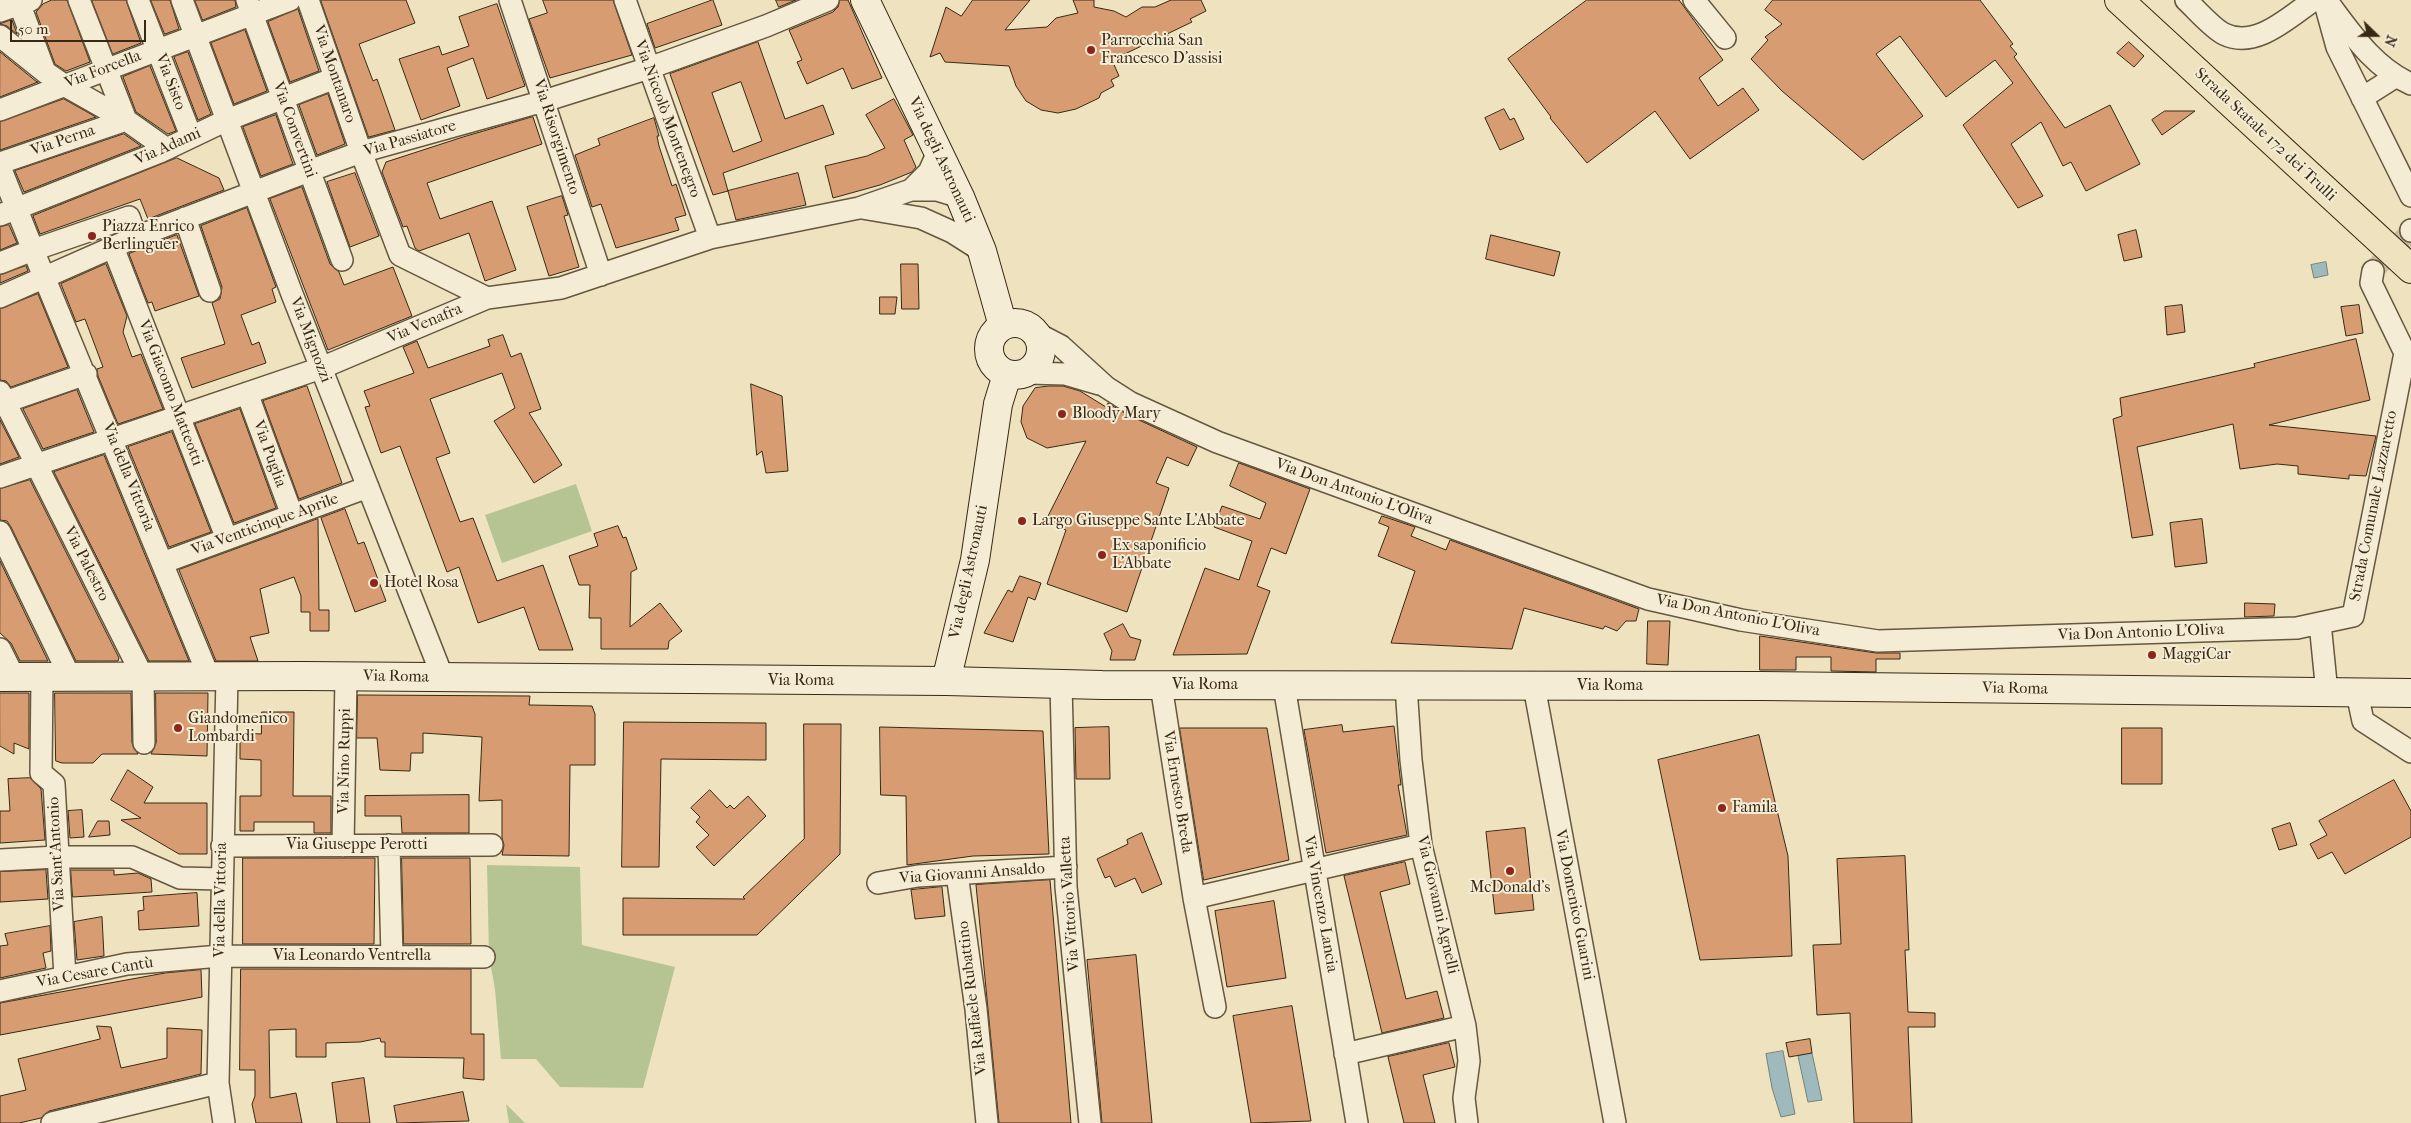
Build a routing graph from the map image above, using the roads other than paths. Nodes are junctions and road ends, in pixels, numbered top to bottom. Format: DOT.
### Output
graph roads {
  1 [pos="78,0"];
  2 [pos="138,0"];
  3 [pos="182,0"];
  4 [pos="290,0"];
  5 [pos="308,0"];
  6 [pos="510,0"];
  7 [pos="625,0"];
  8 [pos="828,0"];
  9 [pos="865,0"];
  10 [pos="1694,0"];
  11 [pos="2119,0"];
  12 [pos="2186,0"];
  13 [pos="2314,0"];
  14 [pos="2325,0"];
  15 [pos="17,4"];
  16 [pos="250,7"];
  17 [pos="0,36"];
  18 [pos="195,36"];
  19 [pos="1725,38"];
  20 [pos="157,49"];
  21 [pos="20,53"];
  22 [pos="0,61"];
  23 [pos="649,68"];
  24 [pos="106,69"];
  25 [pos="45,72"];
  26 [pos="335,78"];
  27 [pos="2403,80"];
  28 [pos="64,85"];
  29 [pos="282,98"];
  30 [pos="2362,98"];
  31 [pos="544,101"];
  32 [pos="0,110"];
  33 [pos="126,120"];
  34 [pos="227,120"];
  35 [pos="191,136"];
  36 [pos="167,149"];
  37 [pos="361,152"];
  38 [pos="938,152"];
  39 [pos="0,165"];
  40 [pos="309,171"];
  41 [pos="911,190"];
  42 [pos="254,192"];
  43 [pos="2411,196"];
  44 [pos="960,197"];
  45 [pos="859,208"];
  46 [pos="8,212"];
  47 [pos="185,218"];
  48 [pos="921,218"];
  49 [pos="136,237"];
  50 [pos="710,238"];
  51 [pos="113,247"];
  52 [pos="33,250"];
  53 [pos="982,250"];
  54 [pos="342,260"];
  55 [pos="0,263"];
  56 [pos="2411,269"];
  57 [pos="2373,271"];
  58 [pos="601,275"];
  59 [pos="46,278"];
  60 [pos="210,291"];
  61 [pos="0,296"];
  62 [pos="487,298"];
  63 [pos="1003,326"];
  64 [pos="1036,333"];
  65 [pos="321,368"];
  66 [pos="86,374"];
  67 [pos="1018,374"];
  68 [pos="1106,386"];
  69 [pos="247,393"];
  70 [pos="2,397"];
  71 [pos="179,416"];
  72 [pos="112,438"];
  73 [pos="35,464"];
  74 [pos="0,477"];
  75 [pos="368,487"];
  76 [pos="292,515"];
  77 [pos="0,532"];
  78 [pos="227,539"];
  79 [pos="162,562"];
  80 [pos="2320,623"];
  81 [pos="0,649"];
  82 [pos="7,677"];
  83 [pos="42,677"];
  84 [pos="70,677"];
  85 [pos="143,677"];
  86 [pos="218,677"];
  87 [pos="346,677"];
  88 [pos="443,678"];
  89 [pos="946,681"];
  90 [pos="1062,684"];
  91 [pos="1161,685"];
  92 [pos="1284,686"];
  93 [pos="1406,686"];
  94 [pos="1534,686"];
  95 [pos="2327,693"];
  96 [pos="2357,693"];
  97 [pos="2411,693"];
  98 [pos="144,743"];
  99 [pos="2411,752"];
  100 [pos="390,845"];
  101 [pos="492,845"];
  102 [pos="1420,845"];
  103 [pos="222,846"];
  104 [pos="343,846"];
  105 [pos="57,857"];
  106 [pos="0,860"];
  107 [pos="1066,867"];
  108 [pos="1314,870"];
  109 [pos="958,874"];
  110 [pos="222,879"];
  111 [pos="878,883"];
  112 [pos="1194,898"];
  113 [pos="220,956"];
  114 [pos="392,956"];
  115 [pos="484,957"];
  116 [pos="65,977"];
  117 [pos="0,991"];
  118 [pos="1215,1007"];
  119 [pos="1465,1026"];
  120 [pos="1345,1054"];
  121 [pos="218,1083"];
  122 [pos="52,1123"];
  123 [pos="224,1123"];
  124 [pos="987,1123"];
  125 [pos="1090,1123"];
  126 [pos="1357,1123"];
  127 [pos="1467,1123"];
  128 [pos="1615,1123"];
  1 -- 24 [label="street"];
  2 -- 20 [label="street, Via Sisto"];
  3 -- 18 [label="street, Via Mignozzi"];
  4 -- 16 [label="street, Via Forcella"];
  5 -- 26 [label="street, Via Montanaro"];
  6 -- 31 [label="street, Via Risorgimento"];
  7 -- 23 [label="street, Via Niccolò Montenegro"];
  8 -- 23 [label="street, Via Passiatore"];
  9 -- 38 [label="street, Via degli Astronauti"];
  10 -- 19 [label="street"];
  11 -- 56 [label="main road, Strada Statale 172 dei Trulli"];
  12 -- 13 [label="street"];
  14 -- 27 [label="street"];
  14 -- 30 [label="street"];
  15 -- 25 [label="street"];
  16 -- 18 [label="street, Via Forcella"];
  16 -- 29 [label="street, Via Convertini"];
  17 -- 21 [label="street"];
  18 -- 20 [label="street, Via Forcella"];
  18 -- 34 [label="street, Via Mignozzi"];
  20 -- 24 [label="street, Via Forcella"];
  20 -- 35 [label="street, Via Sisto"];
  21 -- 22 [label="street"];
  21 -- 25 [label="street"];
  23 -- 31 [label="street, Via Passiatore"];
  23 -- 50 [label="street, Via Niccolò Montenegro"];
  24 -- 28 [label="street, Via Forcella"];
  24 -- 33 [label="street"];
  25 -- 28 [label="street"];
  26 -- 29 [label="street, Via Adami"];
  26 -- 37 [label="street, Via Montanaro"];
  27 -- 30 [label="street"];
  28 -- 32 [label="street, Via Forcella"];
  28 -- 33 [label="street"];
  29 -- 34 [label="street, Via Adami"];
  29 -- 40 [label="street, Via Convertini"];
  30 -- 43 [label="street"];
  31 -- 37 [label="street, Via Passiatore"];
  31 -- 58 [label="street, Via Risorgimento"];
  33 -- 36 [label="street"];
  33 -- 39 [label="street, Via Perna"];
  34 -- 35 [label="street, Via Adami"];
  34 -- 42 [label="street, Via Mignozzi"];
  35 -- 36 [label="street, Via Adami"];
  36 -- 46 [label="street, Via Adami"];
  37 -- 40 [label="street, Via Passiatore"];
  37 -- 62 [label="street, Via Montanaro"];
  38 -- 41 [label="street, Via Venafra"];
  38 -- 44 [label="street, Via degli Astronauti"];
  39 -- 46 [label="street"];
  40 -- 42 [label="street, Via Passiatore"];
  40 -- 54 [label="street, Via Convertini"];
  41 -- 44 [label="street, Via Venafra"];
  41 -- 45 [label="street, Via Venafra"];
  42 -- 47 [label="street, Via Passiatore"];
  42 -- 65 [label="street, Via Mignozzi"];
  44 -- 48 [label="street, Via Venafra"];
  44 -- 53 [label="street, Via degli Astronauti"];
  45 -- 48 [label="street, Via Venafra"];
  45 -- 50 [label="street, Via Venafra"];
  46 -- 52 [label="street"];
  47 -- 49 [label="street, Via Passiatore"];
  47 -- 60 [label="street"];
  48 -- 53 [label="street, Via Venafra"];
  49 -- 51 [label="street, Via Passiatore"];
  49 -- 52 [label="street"];
  50 -- 58 [label="street, Via Venafra"];
  51 -- 59 [label="street, Via Passiatore"];
  51 -- 71 [label="street, Via Giacomo Matteotti"];
  52 -- 55 [label="street"];
  52 -- 59 [label="street"];
  53 -- 63 [label="street, Via degli Astronauti"];
  57 -- 80 [label="street, Strada Comunale Lazzaretto"];
  58 -- 62 [label="street, Via Venafra"];
  59 -- 61 [label="street, Via Passiatore"];
  59 -- 66 [label="street, Via della Vittoria"];
  62 -- 65 [label="street, Via Venafra"];
  63 -- 64 [label="street"];
  63 -- 67 [label="street"];
  64 -- 67 [label="street"];
  64 -- 68 [label="street, Via Don Antonio L'Oliva"];
  65 -- 69 [label="street, Via Venafra"];
  65 -- 75 [label="street, Via Mignozzi"];
  66 -- 70 [label="street"];
  66 -- 72 [label="street, Via della Vittoria"];
  67 -- 68 [label="street, Via Don Antonio L'Oliva"];
  67 -- 89 [label="street, Via degli Astronauti"];
  68 -- 80 [label="street, Via Don Antonio L'Oliva"];
  69 -- 71 [label="street, Via Venafra"];
  69 -- 76 [label="street, Via Puglia"];
  70 -- 73 [label="street, Via Palestro"];
  71 -- 72 [label="street, Via Venafra"];
  71 -- 78 [label="street, Via Giacomo Matteotti"];
  72 -- 73 [label="street, Via Venafra"];
  72 -- 79 [label="street, Via della Vittoria"];
  73 -- 74 [label="street, Via Venafra"];
  73 -- 85 [label="street, Via Palestro"];
  75 -- 76 [label="street, Via Venticinque Aprile"];
  75 -- 88 [label="street, Via Mignozzi"];
  76 -- 78 [label="street, Via Venticinque Aprile"];
  77 -- 84 [label="street"];
  78 -- 79 [label="street, Via Venticinque Aprile"];
  79 -- 86 [label="street, Via della Vittoria"];
  80 -- 95 [label="street"];
  81 -- 82 [label="street"];
  82 -- 83 [label="street, Via Roma"];
  83 -- 84 [label="street, Via Roma"];
  83 -- 105 [label="street, Via Sant'Antonio"];
  84 -- 85 [label="street, Via Roma"];
  85 -- 86 [label="street, Via Roma"];
  85 -- 98 [label="street, Via Palestro"];
  86 -- 87 [label="street, Via Roma"];
  86 -- 103 [label="street, Via della Vittoria"];
  87 -- 88 [label="street, Via Roma"];
  87 -- 104 [label="street, Via Nino Ruppi"];
  88 -- 89 [label="street, Via Roma"];
  89 -- 90 [label="street, Via Roma"];
  90 -- 91 [label="street, Via Roma"];
  90 -- 107 [label="street, Via Vittorio Valletta"];
  91 -- 92 [label="street, Via Roma"];
  91 -- 112 [label="street, Via Ernesto Breda"];
  92 -- 93 [label="street, Via Roma"];
  92 -- 108 [label="street, Via Vincenzo Lancia"];
  93 -- 94 [label="street, Via Roma"];
  93 -- 102 [label="street, Via Giovanni Agnelli"];
  94 -- 95 [label="street, Via Roma"];
  94 -- 128 [label="street, Via Domenico Guarini"];
  95 -- 96 [label="street, Via Roma"];
  96 -- 97 [label="street, Via Roma"];
  96 -- 99 [label="street"];
  100 -- 101 [label="street, Via Giuseppe Perotti"];
  100 -- 104 [label="street, Via Giuseppe Perotti"];
  100 -- 114 [label="street"];
  102 -- 108 [label="street"];
  102 -- 119 [label="street, Via Giovanni Agnelli"];
  103 -- 104 [label="street, Via Giuseppe Perotti"];
  103 -- 110 [label="street, Via della Vittoria"];
  105 -- 106 [label="street"];
  105 -- 110 [label="street"];
  105 -- 116 [label="street, Via Sant'Antonio"];
  107 -- 109 [label="street, Via Giovanni Ansaldo"];
  107 -- 125 [label="street, Via Vittorio Valletta"];
  108 -- 112 [label="street"];
  108 -- 120 [label="street, Via Vincenzo Lancia"];
  109 -- 111 [label="street, Via Giovanni Ansaldo"];
  109 -- 124 [label="street, Via Raffaele Rubattino"];
  110 -- 113 [label="street, Via della Vittoria"];
  112 -- 118 [label="street, Via Ernesto Breda"];
  113 -- 114 [label="street, Via Leonardo Ventrella"];
  113 -- 116 [label="street, Via Cesare Cantù"];
  113 -- 121 [label="street, Via della Vittoria"];
  114 -- 115 [label="street, Via Leonardo Ventrella"];
  116 -- 117 [label="street, Via Cesare Cantù"];
  119 -- 120 [label="street"];
  119 -- 127 [label="street, Via Giovanni Agnelli"];
  120 -- 126 [label="street, Via Vincenzo Lancia"];
  121 -- 122 [label="street"];
  121 -- 123 [label="street, Via della Vittoria"];
}
